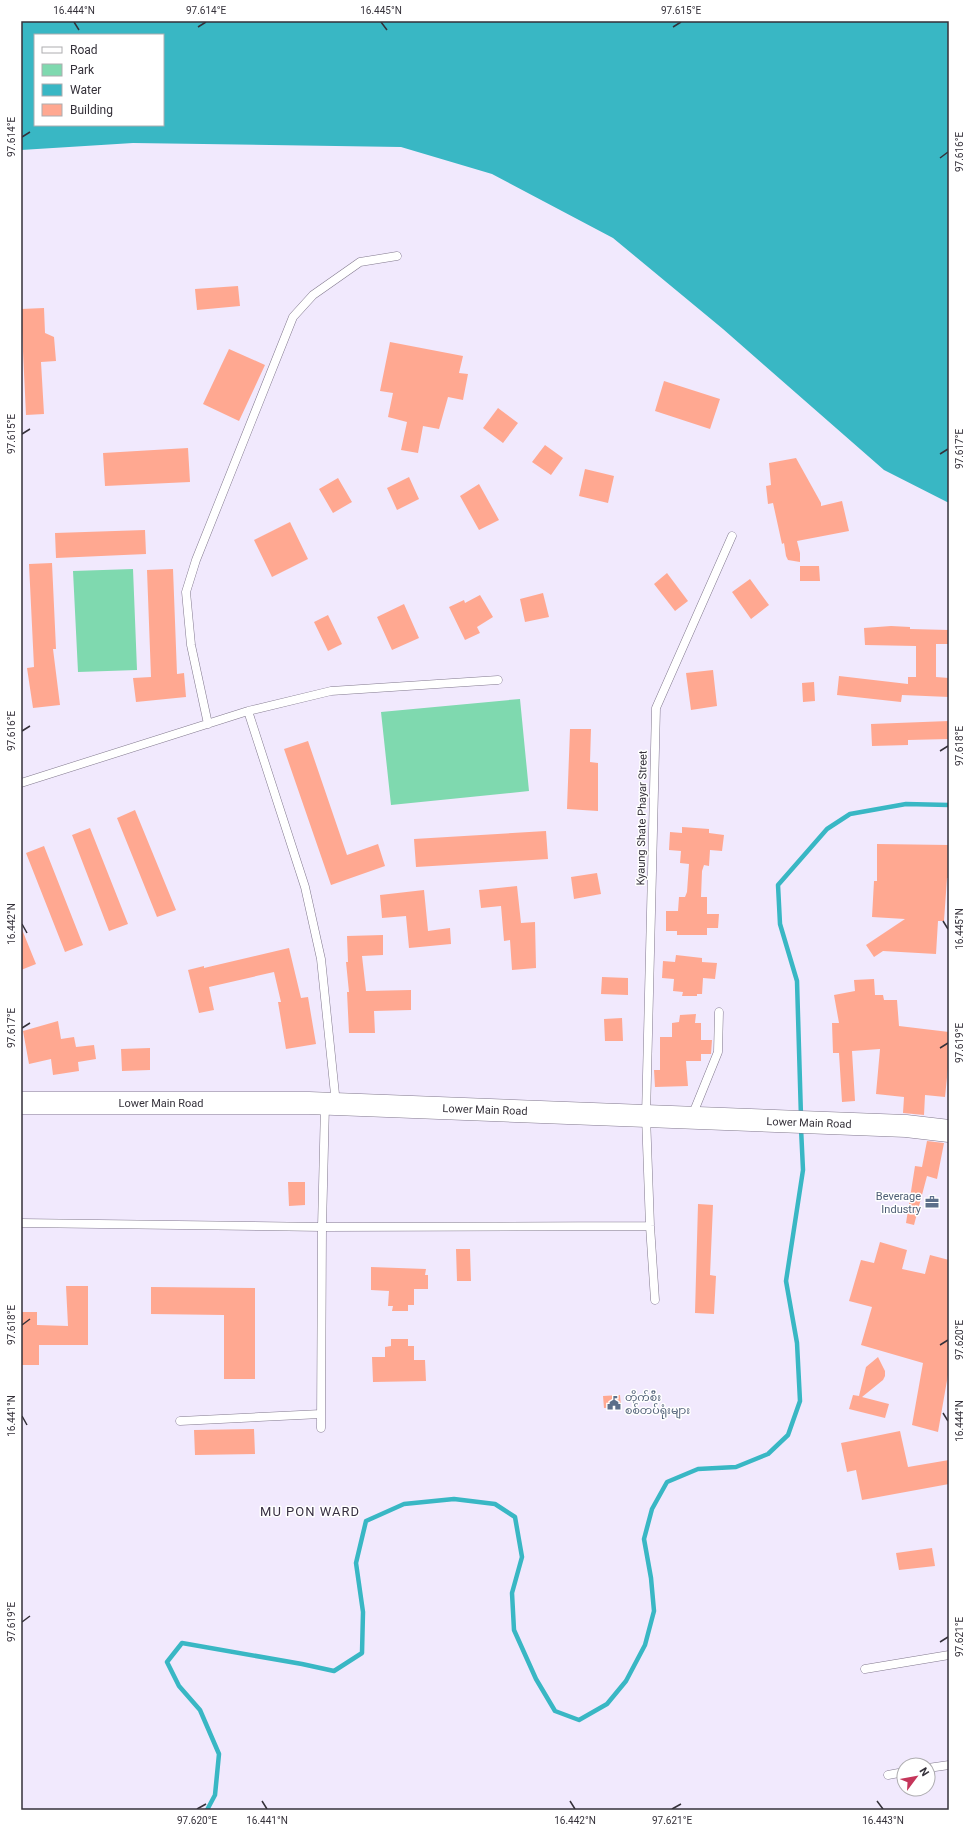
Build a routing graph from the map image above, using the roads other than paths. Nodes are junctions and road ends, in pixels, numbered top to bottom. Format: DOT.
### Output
graph roads {
  1 [pos="397,256"];
  2 [pos="732,536"];
  3 [pos="498,680"];
  4 [pos="248,711"];
  5 [pos="208,724"];
  6 [pos="21,782"];
  7 [pos="719,1012"];
  8 [pos="21,1103"];
  9 [pos="331,1104"];
  10 [pos="646,1116"];
  11 [pos="691,1118"];
  12 [pos="949,1131"];
  13 [pos="21,1223"];
  14 [pos="650,1226"];
  15 [pos="322,1227"];
  16 [pos="655,1300"];
  17 [pos="321,1414"];
  18 [pos="180,1421"];
  19 [pos="321,1428"];
  20 [pos="949,1655"];
  21 [pos="865,1669"];
  22 [pos="949,1765"];
  23 [pos="936,1767"];
  24 [pos="896,1774"];
  25 [pos="888,1775"];
  1 -- 5 [label="lane"];
  2 -- 10 [label="lane, Kyaung Shate Phayar Street"];
  3 -- 4 [label="lane"];
  4 -- 5 [label="lane"];
  4 -- 9 [label="lane"];
  5 -- 6 [label="lane"];
  7 -- 11 [label="lane"];
  8 -- 9 [label="main road, Lower Main Road"];
  9 -- 10 [label="main road, Lower Main Road"];
  9 -- 15 [label="lane"];
  10 -- 11 [label="main road, Lower Main Road"];
  10 -- 14 [label="lane, Kyaung Shate Phayar Street"];
  11 -- 12 [label="main road, Lower Main Road"];
  13 -- 15 [label="lane"];
  14 -- 15 [label="lane"];
  14 -- 16 [label="lane, Kyaung Shate Phayar Street"];
  15 -- 17 [label="lane"];
  17 -- 18 [label="lane"];
  17 -- 19 [label="lane"];
  20 -- 21 [label="lane"];
  22 -- 23 [label="lane"];
  24 -- 25 [label="lane"];
}
